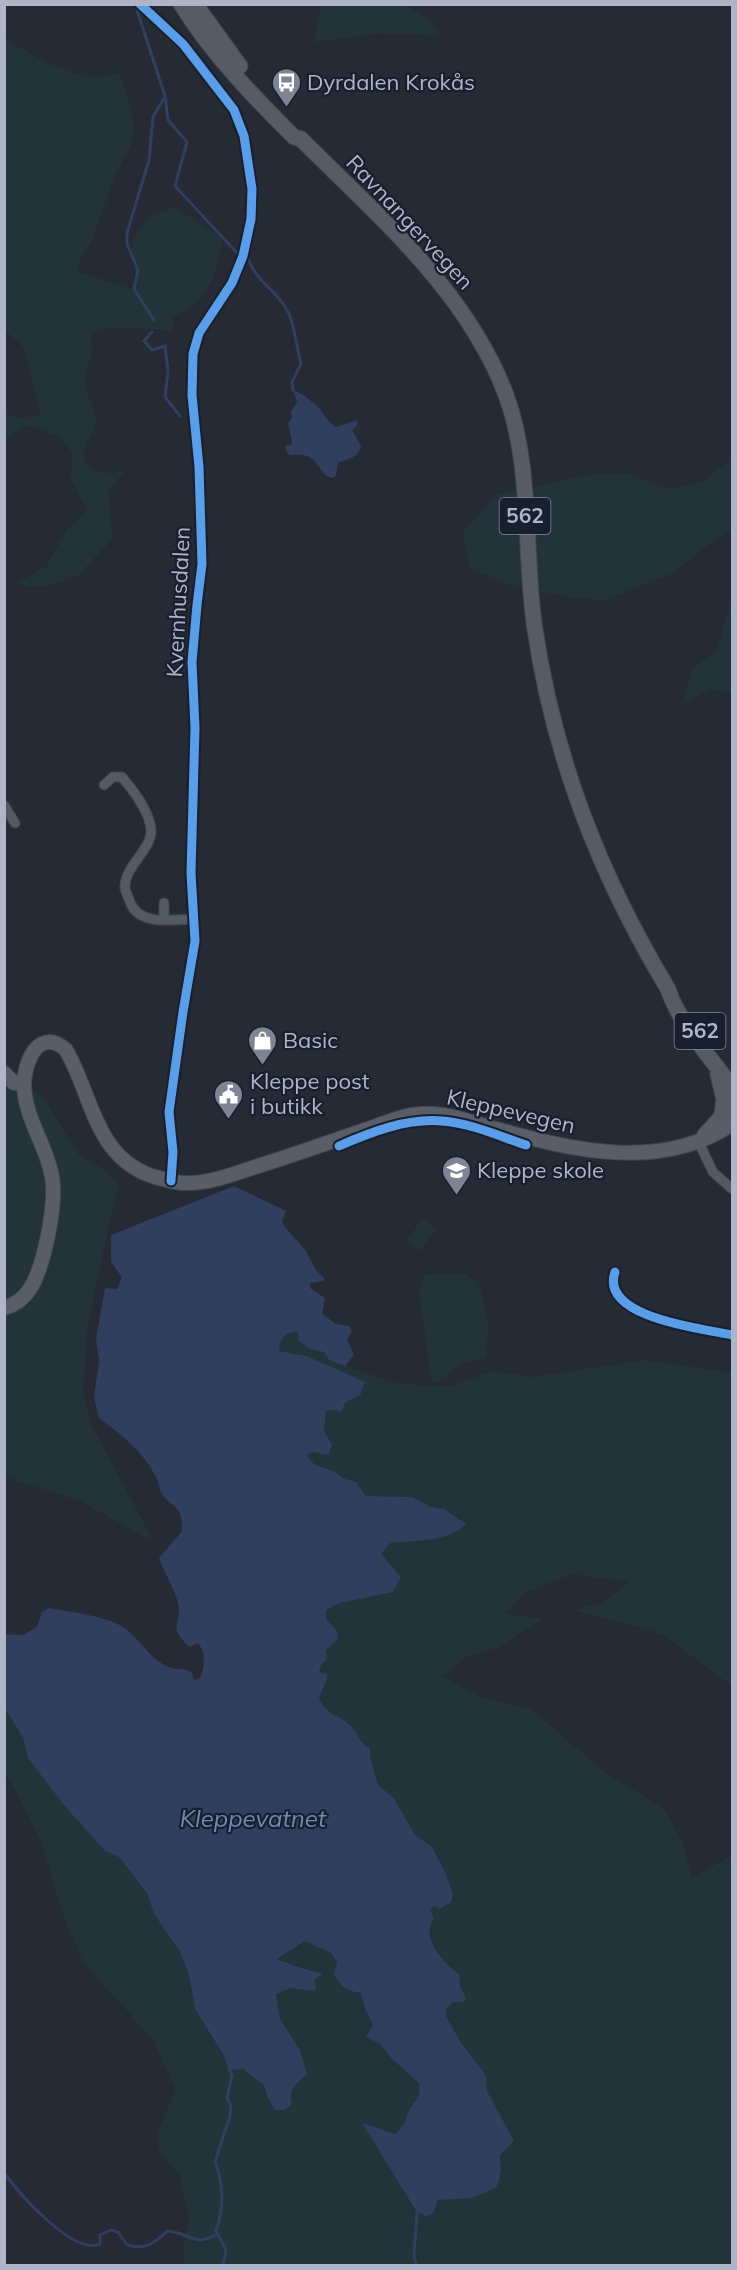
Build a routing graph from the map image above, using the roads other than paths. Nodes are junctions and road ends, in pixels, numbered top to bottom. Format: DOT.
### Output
graph roads {
  1 [pos="140,4"];
  2 [pos="181,4"];
  3 [pos="195,4"];
  4 [pos="301,140"];
  5 [pos="104,784"];
  6 [pos="4,805"];
  7 [pos="15,823"];
  8 [pos="164,903"];
  9 [pos="193,919"];
  10 [pos="164,920"];
  11 [pos="668,989"];
  12 [pos="714,1062"];
  13 [pos="4,1073"];
  14 [pos="732,1074"];
  15 [pos="24,1084"];
  16 [pos="732,1087"];
  17 [pos="729,1114"];
  18 [pos="698,1141"];
  19 [pos="171,1181"];
  20 [pos="732,1190"];
  21 [pos="615,1272"];
  22 [pos="4,1308"];
  23 [pos="732,1335"];
  1 -- 9 [label="street, Kvernhusdalen"];
  2 -- 4 [label="main road, Ravnangervegen / 562"];
  3 -- 4 [label="main road, Ravnangervegen / 562"];
  4 -- 11 [label="main road, Ravnangervegen / 562"];
  5 -- 10 [label="street"];
  6 -- 7 [label="street"];
  8 -- 10 [label="street"];
  9 -- 10 [label="street"];
  9 -- 19 [label="street, Kvernhusdalen"];
  11 -- 12 [label="main road, Ravnangervegen / 562"];
  11 -- 14 [label="main road, Ravnangervegen / 562"];
  12 -- 16 [label="main road, Ravnangervegen / 562"];
  12 -- 17 [label="main road"];
  13 -- 15 [label="main road"];
  15 -- 19 [label="main road, Kleppevegen"];
  15 -- 22 [label="main road, Kleppevegen"];
  17 -- 18 [label="main road"];
  18 -- 19 [label="main road, Kleppevegen"];
  18 -- 20 [label="street"];
  21 -- 23 [label="street"];
}
